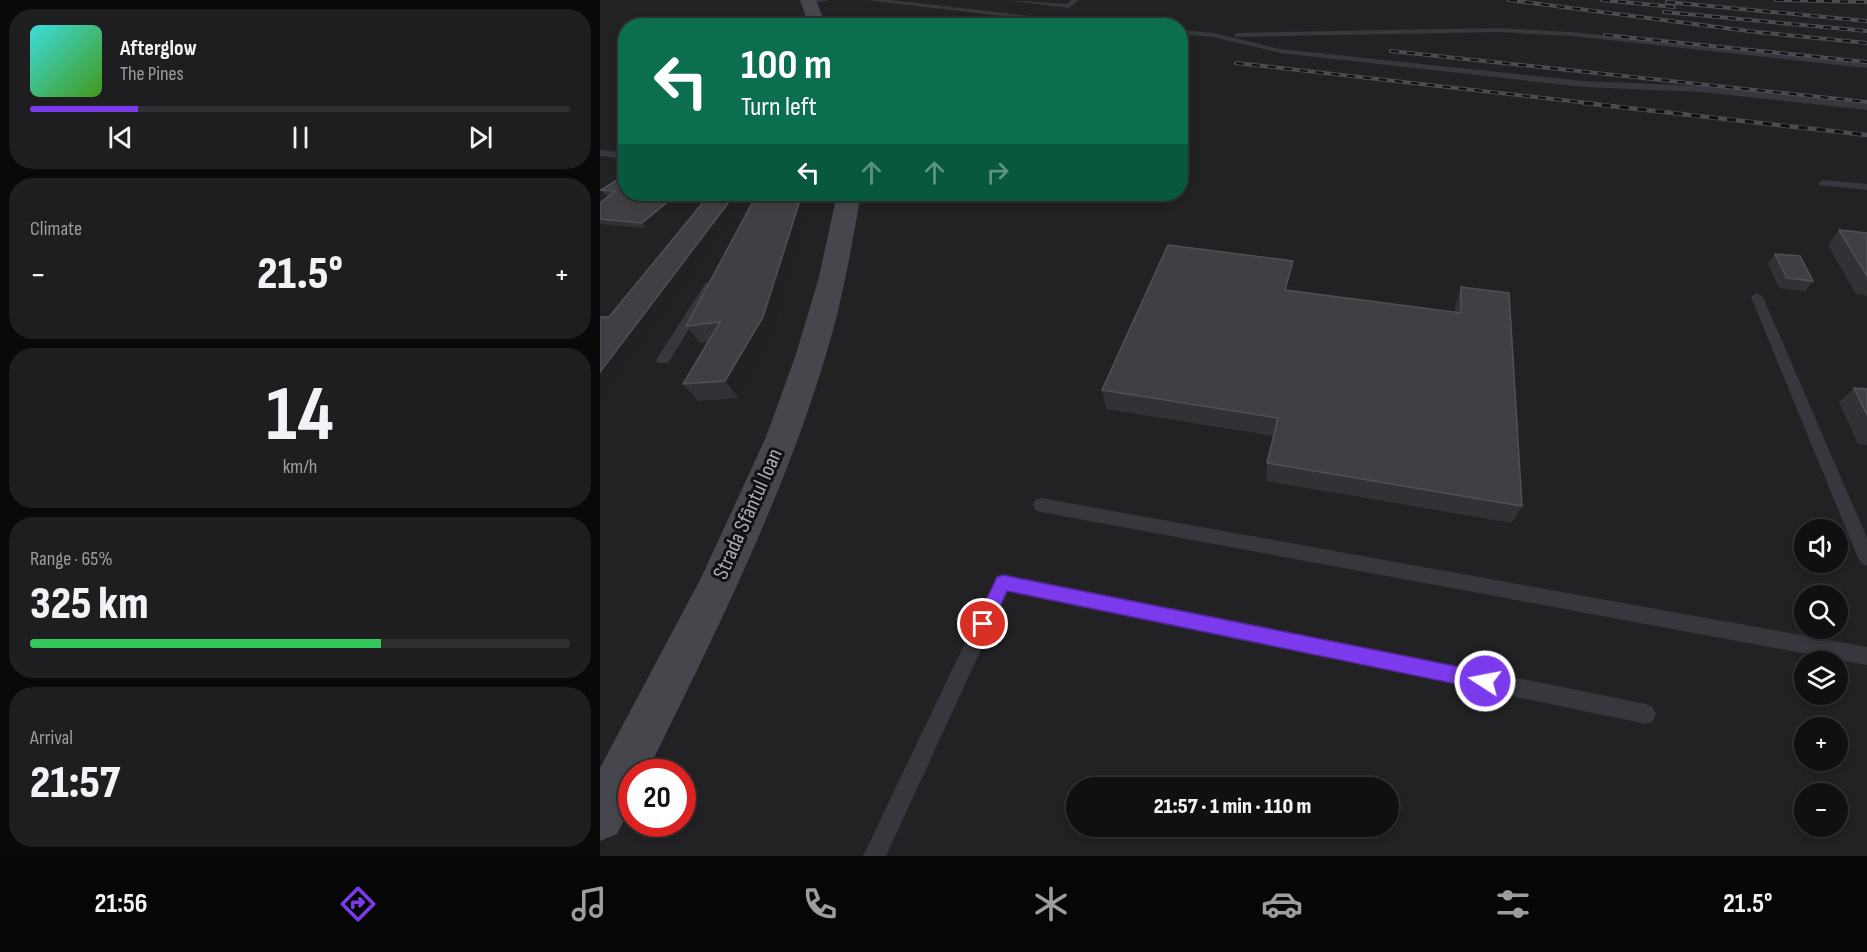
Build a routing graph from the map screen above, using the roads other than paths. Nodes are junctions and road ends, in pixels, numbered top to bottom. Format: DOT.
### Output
graph roads {
  1 [pos="869,0"];
  2 [pos="1008,0"];
  3 [pos="1075,0"];
  4 [pos="814,1"];
  5 [pos="817,18"];
  6 [pos="1041,18"];
  7 [pos="1188,33"];
  8 [pos="1213,35"];
  9 [pos="1867,64"];
  10 [pos="1867,107"];
  11 [pos="600,153"];
  12 [pos="613,155"];
  13 [pos="618,155"];
  14 [pos="600,164"];
  15 [pos="1822,183"];
  16 [pos="1867,187"];
  17 [pos="848,201"];
  18 [pos="713,279"];
  19 [pos="1757,297"];
  20 [pos="663,360"];
  21 [pos="1041,505"];
  22 [pos="1867,558"];
  23 [pos="1867,656"];
  24 [pos="1646,714"];
  25 [pos="600,817"];
  26 [pos="874,856"];
  1 -- 6 [label="lane"];
  2 -- 3 [label="lane"];
  4 -- 5 [label="main road"];
  7 -- 8 [label="lane"];
  8 -- 9 [label="lane"];
  8 -- 10 [label="lane"];
  11 -- 12 [label="lane"];
  12 -- 13 [label="lane"];
  12 -- 14 [label="lane"];
  15 -- 16 [label="lane"];
  17 -- 25 [label="main road, Strada Sfântul Ioan"];
  18 -- 20 [label="lane"];
  19 -- 22 [label="lane"];
  21 -- 23 [label="lane"];
  24 -- 26 [label="lane"];
}
